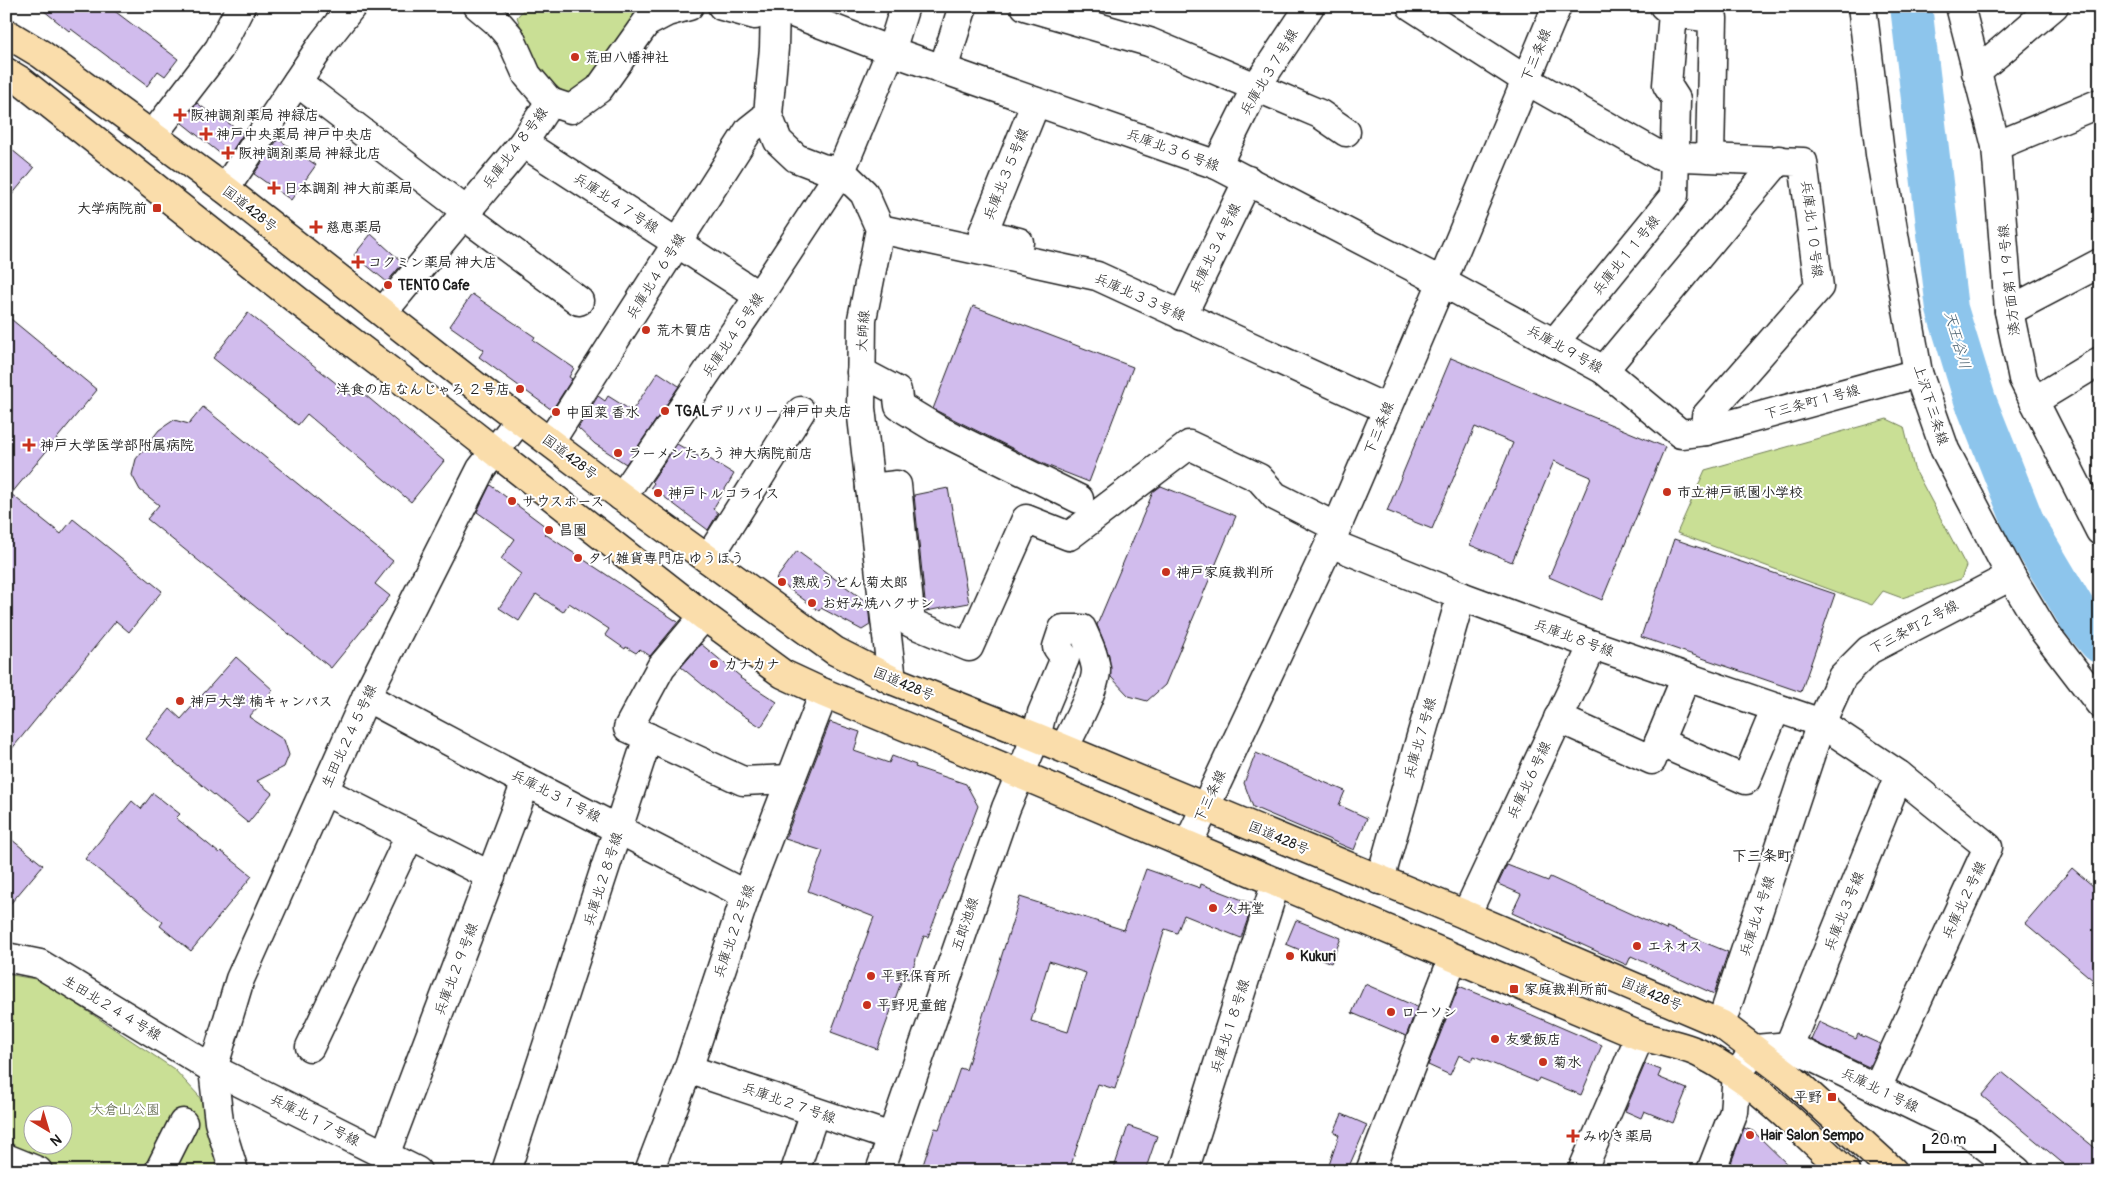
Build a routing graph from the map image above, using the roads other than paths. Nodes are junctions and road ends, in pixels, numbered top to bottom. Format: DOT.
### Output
graph roads {
  1 [pos="241,6"];
  2 [pos="352,6"];
  3 [pos="689,6"];
  4 [pos="722,6"];
  5 [pos="775,6"];
  6 [pos="906,6"];
  7 [pos="963,6"];
  8 [pos="1025,6"];
  9 [pos="1310,6"];
  10 [pos="1411,6"];
  11 [pos="1557,6"];
  12 [pos="1862,6"];
  13 [pos="1960,6"];
  14 [pos="2054,6"];
  15 [pos="1670,8"];
  16 [pos="495,12"];
  17 [pos="6,33"];
  18 [pos="890,51"];
  19 [pos="943,70"];
  20 [pos="6,72"];
  21 [pos="1976,72"];
  22 [pos="1526,80"];
  23 [pos="297,82"];
  24 [pos="1256,87"];
  25 [pos="550,102"];
  26 [pos="1036,102"];
  27 [pos="2100,103"];
  28 [pos="768,115"];
  29 [pos="1346,132"];
  30 [pos="152,136"];
  31 [pos="523,143"];
  32 [pos="1996,146"];
  33 [pos="1710,157"];
  34 [pos="1675,158"];
  35 [pos="1779,160"];
  36 [pos="1217,165"];
  37 [pos="841,170"];
  38 [pos="1248,180"];
  39 [pos="225,189"];
  40 [pos="466,211"];
  41 [pos="880,229"];
  42 [pos="677,242"];
  43 [pos="2100,263"];
  44 [pos="1078,272"];
  45 [pos="1442,282"];
  46 [pos="759,296"];
  47 [pos="579,301"];
  48 [pos="2009,310"];
  49 [pos="383,312"];
  50 [pos="1182,316"];
  51 [pos="1554,343"];
  52 [pos="2100,361"];
  53 [pos="1604,370"];
  54 [pos="861,372"];
  55 [pos="1918,372"];
  56 [pos="2034,401"];
  57 [pos="1387,409"];
  58 [pos="801,411"];
  59 [pos="520,419"];
  60 [pos="1706,430"];
  61 [pos="550,442"];
  62 [pos="494,451"];
  63 [pos="870,488"];
  64 [pos="622,497"];
  65 [pos="1078,499"];
  66 [pos="2100,531"];
  67 [pos="1333,535"];
  68 [pos="708,558"];
  69 [pos="2010,576"];
  70 [pos="1461,596"];
  71 [pos="704,616"];
  72 [pos="1593,645"];
  73 [pos="1686,677"];
  74 [pos="892,680"];
  75 [pos="824,693"];
  76 [pos="366,697"];
  77 [pos="2100,704"];
  78 [pos="1776,708"];
  79 [pos="1558,718"];
  80 [pos="1821,723"];
  81 [pos="648,737"];
  82 [pos="1036,737"];
  83 [pos="1659,742"];
  84 [pos="1064,748"];
  85 [pos="1020,774"];
  86 [pos="1899,775"];
  87 [pos="790,779"];
  88 [pos="526,782"];
  89 [pos="324,792"];
  90 [pos="1205,807"];
  91 [pos="620,829"];
  92 [pos="410,835"];
  93 [pos="1188,844"];
  94 [pos="491,876"];
  95 [pos="1380,880"];
  96 [pos="1276,882"];
  97 [pos="746,895"];
  98 [pos="1466,915"];
  99 [pos="6,957"];
  100 [pos="1454,958"];
  101 [pos="1721,1024"];
  102 [pos="1640,1036"];
  103 [pos="1789,1046"];
  104 [pos="310,1047"];
  105 [pos="1755,1049"];
  106 [pos="213,1069"];
  107 [pos="688,1069"];
  108 [pos="1738,1075"];
  109 [pos="1877,1088"];
  110 [pos="815,1112"];
  111 [pos="182,1123"];
  112 [pos="891,1137"];
  113 [pos="385,1155"];
  114 [pos="6,1158"];
  115 [pos="38,1171"];
  116 [pos="159,1171"];
  117 [pos="234,1171"];
  118 [pos="416,1171"];
  119 [pos="506,1171"];
  120 [pos="649,1171"];
  121 [pos="795,1171"];
  122 [pos="880,1171"];
  123 [pos="1184,1171"];
  124 [pos="1370,1171"];
  125 [pos="1582,1171"];
  126 [pos="1711,1171"];
  127 [pos="1846,1171"];
  128 [pos="1893,1171"];
  129 [pos="2017,1171"];
  1 -- 30 [label="street"];
  2 -- 23 [label="street"];
  3 -- 25 [label="street, 兵庫北４８号線"];
  4 -- 5 [label="street"];
  5 -- 18 [label="street"];
  5 -- 28 [label="street"];
  6 -- 18 [label="street"];
  7 -- 19 [label="street"];
  8 -- 24 [label="street"];
  9 -- 24 [label="street, 兵庫北３７号線"];
  10 -- 22 [label="street, 兵庫北１０号線"];
  11 -- 22 [label="street, 下三条線"];
  12 -- 55 [label="street, 上沢下三条線"];
  13 -- 21 [label="street, 湊方面第１９号線"];
  14 -- 21 [label="street"];
  15 -- 33 [label="street"];
  15 -- 34 [label="street, 兵庫北１１号線"];
  16 -- 25 [label="street"];
  17 -- 30 [label="highway, 国道428号"];
  18 -- 19 [label="street, 兵庫北３６号線"];
  18 -- 37 [label="street"];
  19 -- 26 [label="street, 兵庫北３６号線"];
  20 -- 62 [label="highway"];
  21 -- 32 [label="street, 湊方面第１９号線"];
  22 -- 34 [label="street, 兵庫北１０号線"];
  22 -- 45 [label="street, 下三条線"];
  23 -- 39 [label="street"];
  23 -- 40 [label="street"];
  24 -- 29 [label="street"];
  24 -- 36 [label="street, 兵庫北３７号線"];
  25 -- 31 [label="street, 兵庫北４８号線"];
  26 -- 36 [label="street, 兵庫北３６号線"];
  26 -- 44 [label="street, 兵庫北３５号線"];
  27 -- 32 [label="street"];
  28 -- 37 [label="street"];
  28 -- 42 [label="street, 兵庫北４６号線"];
  30 -- 39 [label="highway, 国道428号"];
  31 -- 40 [label="street, 兵庫北４８号線"];
  31 -- 42 [label="street, 兵庫北４７号線"];
  32 -- 48 [label="street, 湊方面第１９号線"];
  33 -- 34 [label="street, 兵庫北１０号線"];
  33 -- 35 [label="street, 兵庫北１０号線"];
  34 -- 51 [label="street, 兵庫北１１号線"];
  35 -- 53 [label="street"];
  35 -- 60 [label="street, 兵庫北１０号線"];
  36 -- 38 [label="street, 兵庫北３６号線"];
  37 -- 41 [label="street"];
  37 -- 46 [label="street, 兵庫北４５号線"];
  38 -- 45 [label="street, 兵庫北３６号線"];
  38 -- 50 [label="street, 兵庫北３４号線"];
  39 -- 49 [label="highway, 国道428号"];
  40 -- 47 [label="street"];
  40 -- 49 [label="street, 兵庫北４８号線"];
  41 -- 44 [label="street, 兵庫北３３号線"];
  41 -- 54 [label="street, 大師線"];
  42 -- 46 [label="street, 兵庫北４７号線"];
  42 -- 61 [label="street, 兵庫北４６号線"];
  43 -- 48 [label="street"];
  44 -- 50 [label="street, 兵庫北３３号線"];
  45 -- 51 [label="street, 兵庫北９号線"];
  45 -- 57 [label="street, 下三条線"];
  46 -- 64 [label="street, 兵庫北４５号線"];
  48 -- 56 [label="street, 湊方面第１９号線"];
  49 -- 59 [label="highway, 国道428号"];
  50 -- 57 [label="street, 兵庫北３３号線"];
  51 -- 53 [label="street, 兵庫北９号線"];
  52 -- 56 [label="street"];
  53 -- 60 [label="street, 兵庫北９号線"];
  54 -- 63 [label="street, 大師線"];
  54 -- 65 [label="street"];
  55 -- 60 [label="street, 下三条町１号線"];
  55 -- 69 [label="street, 上沢下三条線"];
  56 -- 66 [label="street, 湊方面第１９号線"];
  57 -- 67 [label="street, 下三条線"];
  58 -- 68 [label="street"];
  59 -- 61 [label="highway, 国道428号"];
  59 -- 62 [label="street, 生田北２４５号線"];
  61 -- 64 [label="highway, 国道428号"];
  62 -- 71 [label="highway"];
  62 -- 76 [label="street, 生田北２４５号線"];
  63 -- 67 [label="street, 兵庫北８号線"];
  63 -- 74 [label="street, 大師線"];
  64 -- 68 [label="highway, 国道428号"];
  67 -- 70 [label="street, 兵庫北８号線"];
  67 -- 90 [label="street, 下三条線"];
  68 -- 74 [label="highway, 国道428号"];
  69 -- 77 [label="street, 上沢下三条線"];
  69 -- 80 [label="street, 下三条町２号線"];
  70 -- 72 [label="street, 兵庫北８号線"];
  70 -- 95 [label="street, 兵庫北７号線"];
  71 -- 75 [label="highway"];
  71 -- 81 [label="street"];
  72 -- 73 [label="street, 兵庫北８号線"];
  72 -- 79 [label="street, 兵庫北６号線"];
  73 -- 78 [label="street, 兵庫北８号線"];
  73 -- 83 [label="street"];
  74 -- 82 [label="highway, 国道428号"];
  75 -- 85 [label="highway"];
  75 -- 87 [label="street, 兵庫北２２号線"];
  76 -- 88 [label="street, 兵庫北３１号線"];
  76 -- 89 [label="street, 生田北２４５号線"];
  78 -- 80 [label="street, 兵庫北８号線"];
  78 -- 83 [label="street"];
  79 -- 83 [label="street"];
  79 -- 98 [label="street, 兵庫北６号線"];
  80 -- 86 [label="street, 兵庫北２号線"];
  80 -- 101 [label="street, 兵庫北４号線"];
  81 -- 87 [label="street"];
  81 -- 91 [label="street, 兵庫北２８号線"];
  82 -- 84 [label="highway, 国道428号"];
  82 -- 84 [label="street, 五郎池線"];
  82 -- 85 [label="street, 五郎池線"];
  84 -- 90 [label="highway, 国道428号"];
  85 -- 93 [label="highway"];
  85 -- 112 [label="street, 五郎池線"];
  86 -- 103 [label="street, 兵庫北３号線"];
  86 -- 109 [label="street, 兵庫北２号線"];
  87 -- 97 [label="street, 兵庫北２２号線"];
  88 -- 91 [label="street, 兵庫北３１号線"];
  88 -- 94 [label="street, 兵庫北２９号線"];
  89 -- 92 [label="street"];
  89 -- 106 [label="street, 生田北２４５号線"];
  90 -- 93 [label="street, 下三条線"];
  90 -- 95 [label="highway, 国道428号"];
  91 -- 97 [label="street, 兵庫北３１号線"];
  91 -- 119 [label="street, 兵庫北２８号線"];
  92 -- 94 [label="street"];
  92 -- 104 [label="street"];
  93 -- 96 [label="highway"];
  94 -- 113 [label="street, 兵庫北２９号線"];
  95 -- 98 [label="highway, 国道428号"];
  96 -- 100 [label="highway"];
  96 -- 123 [label="street, 兵庫北１８号線"];
  97 -- 107 [label="street, 兵庫北２２号線"];
  98 -- 101 [label="highway, 国道428号"];
  99 -- 106 [label="street, 生田北２４４号線"];
  100 -- 102 [label="highway"];
  100 -- 124 [label="street"];
  101 -- 105 [label="highway, 国道428号"];
  102 -- 108 [label="highway"];
  102 -- 125 [label="street"];
  103 -- 105 [label="street"];
  103 -- 109 [label="street, 兵庫北１号線"];
  105 -- 108 [label="street"];
  105 -- 128 [label="highway, 国道428号"];
  106 -- 113 [label="street, 兵庫北１７号線"];
  106 -- 117 [label="street"];
  107 -- 110 [label="street, 兵庫北２７号線"];
  107 -- 120 [label="street, 兵庫北２２号線"];
  108 -- 126 [label="street"];
  108 -- 127 [label="highway"];
  109 -- 129 [label="street, 兵庫北１号線"];
  110 -- 112 [label="street, 兵庫北２７号線"];
  110 -- 121 [label="street"];
  111 -- 116 [label="street"];
  112 -- 122 [label="street, 五郎池線"];
  113 -- 118 [label="street, 兵庫北１７号線"];
  114 -- 115 [label="street"];
}
